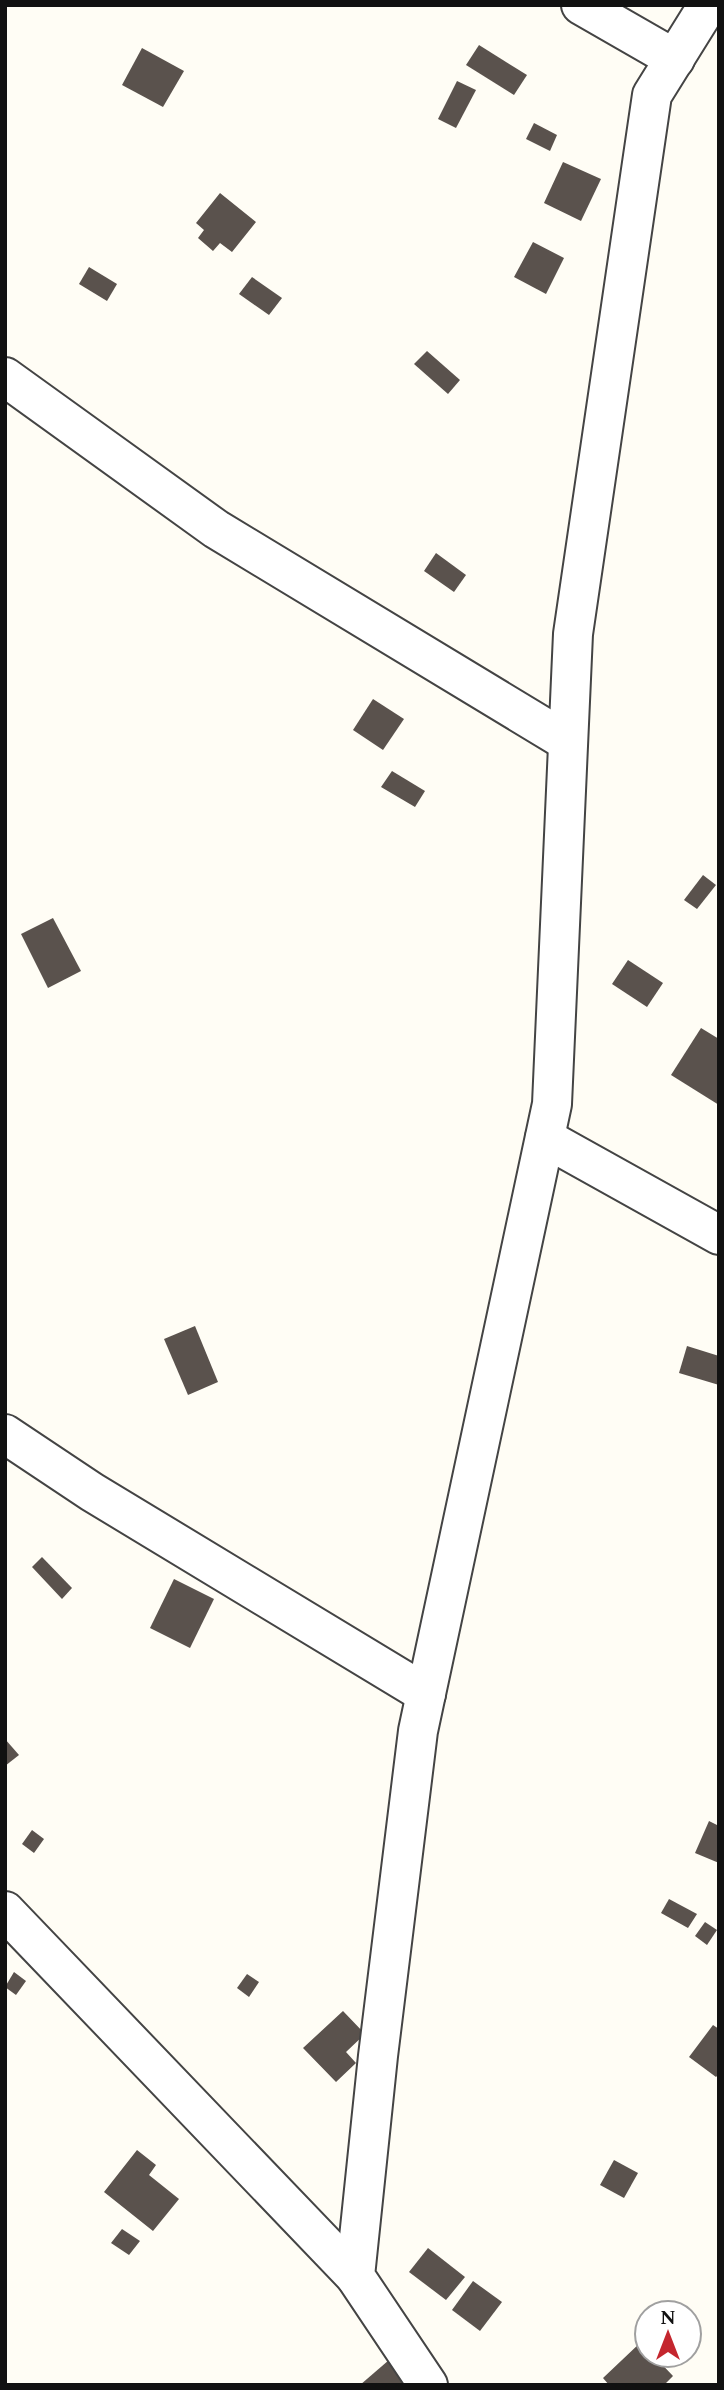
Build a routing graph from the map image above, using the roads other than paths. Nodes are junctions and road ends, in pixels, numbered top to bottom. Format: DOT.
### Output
graph roads {
  1 [pos="581,5"];
  2 [pos="708,5"];
  3 [pos="675,59"];
  4 [pos="5,377"];
  5 [pos="568,742"];
  6 [pos="545,1138"];
  7 [pos="719,1235"];
  8 [pos="5,1434"];
  9 [pos="426,1694"];
  10 [pos="5,1911"];
  11 [pos="355,2276"];
  12 [pos="428,2385"];
  1 -- 3 [label="street"];
  2 -- 3 [label="street"];
  3 -- 5 [label="street"];
  4 -- 5 [label="street"];
  5 -- 6 [label="street"];
  6 -- 7 [label="street"];
  6 -- 9 [label="street"];
  8 -- 9 [label="street"];
  9 -- 11 [label="street"];
  10 -- 11 [label="street"];
  11 -- 12 [label="street"];
}
